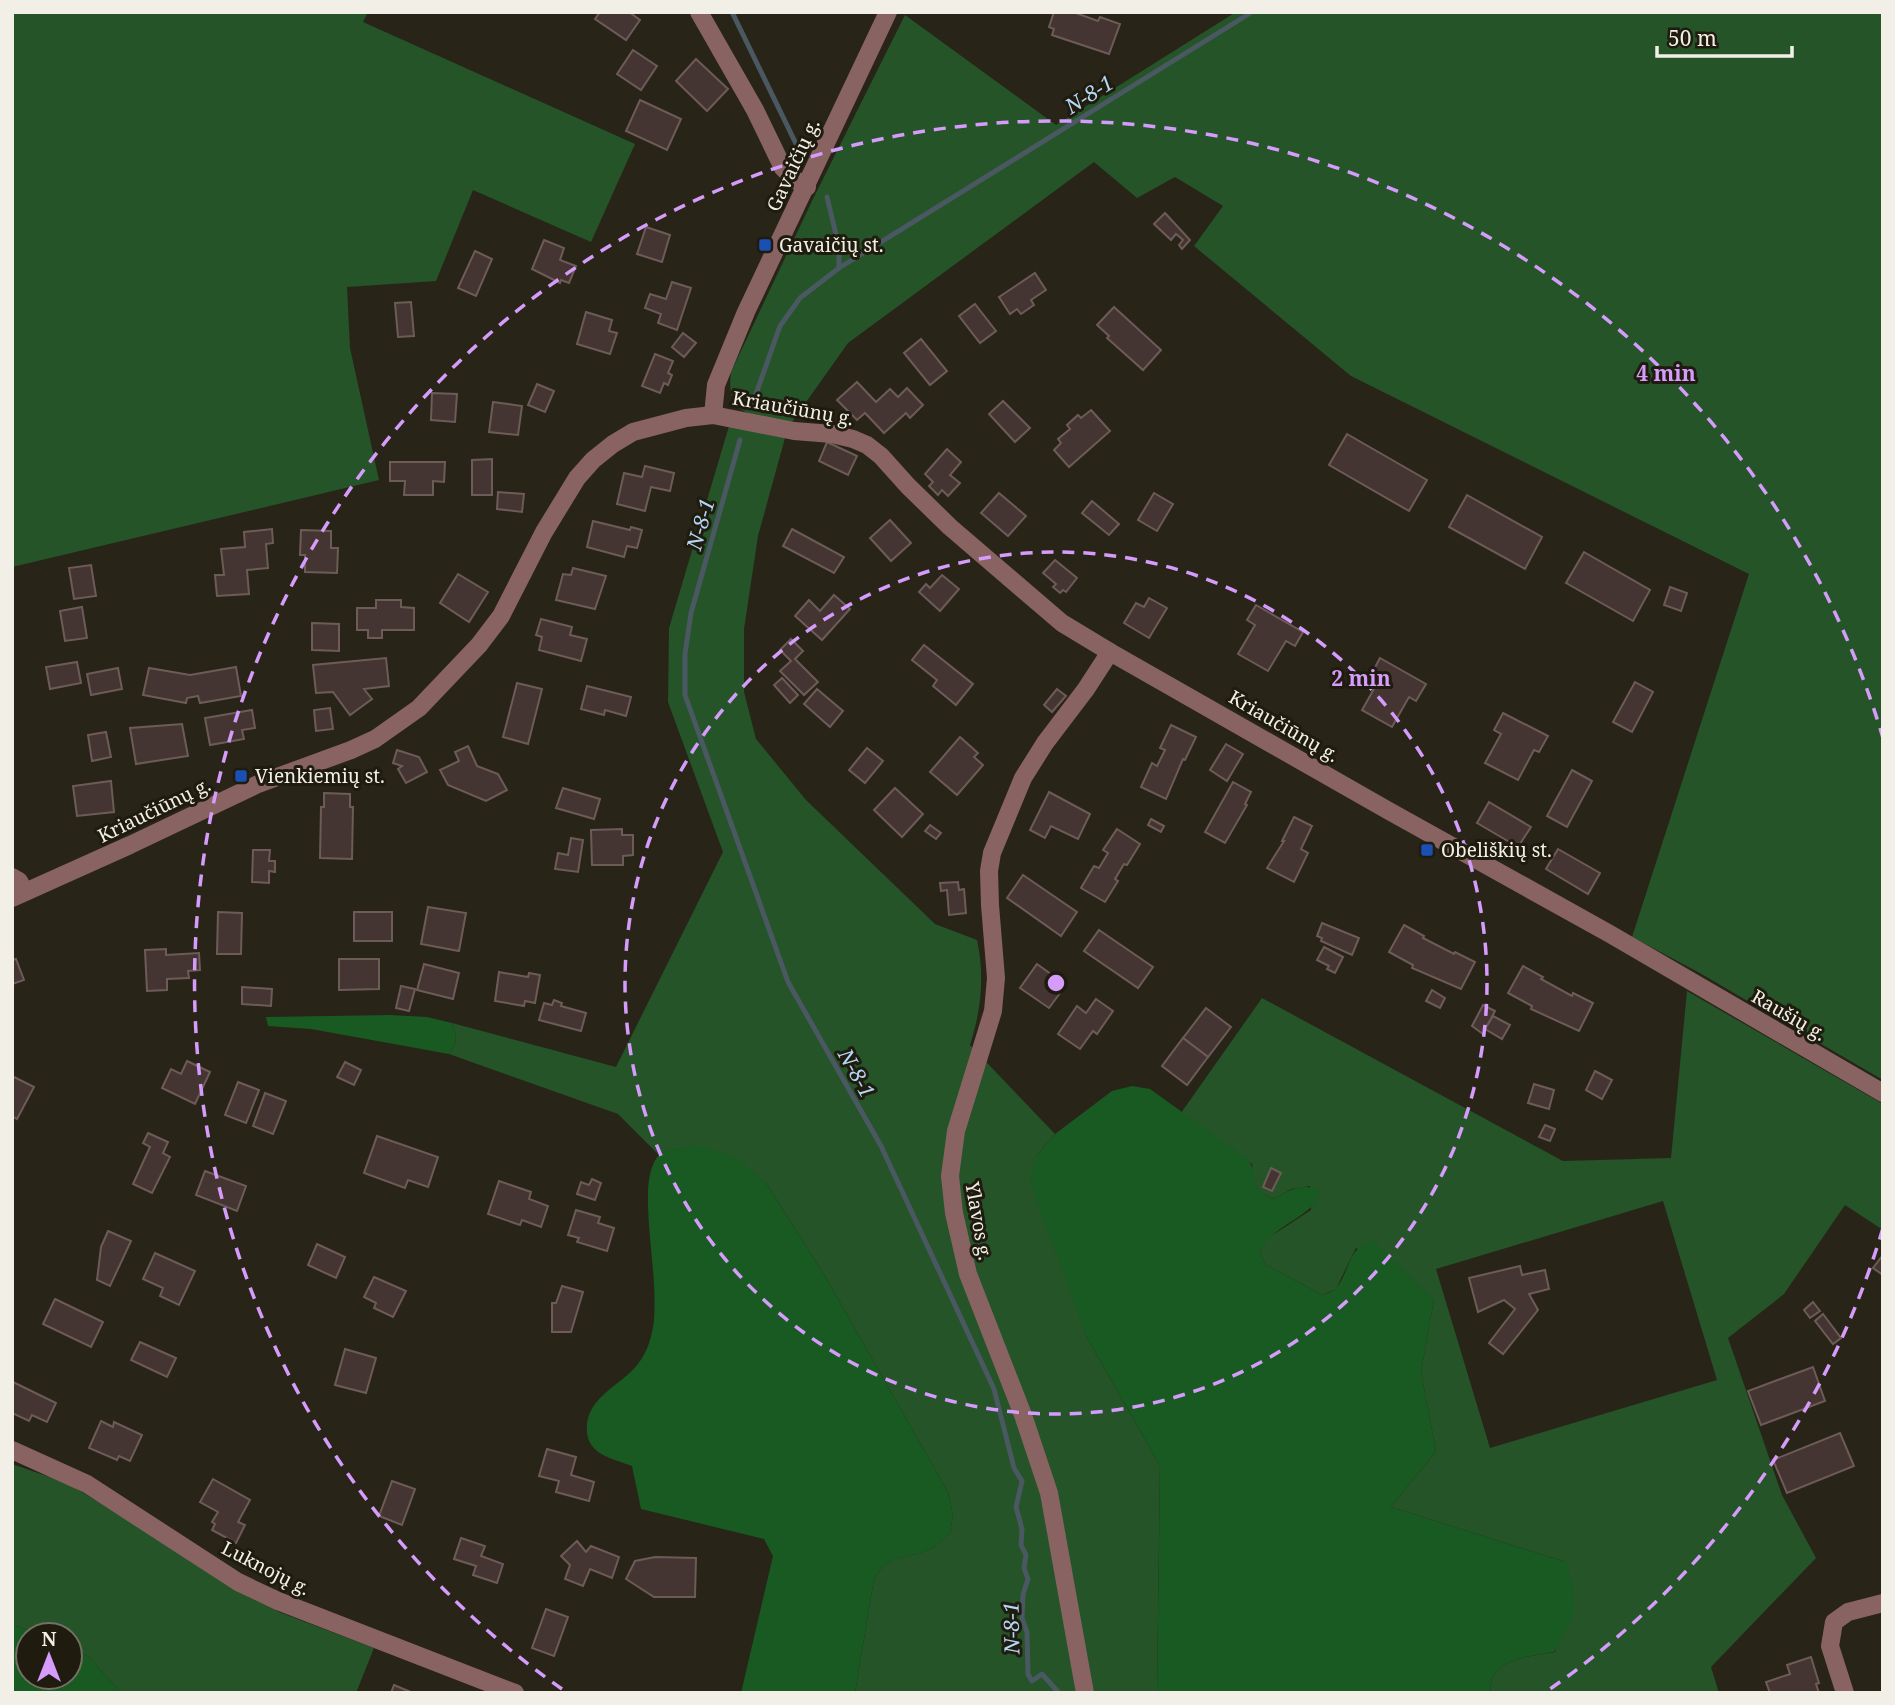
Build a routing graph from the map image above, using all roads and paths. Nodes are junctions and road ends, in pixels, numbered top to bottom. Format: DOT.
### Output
graph roads {
  1 [pos="699,12"];
  2 [pos="888,12"];
  3 [pos="807,187"];
  4 [pos="713,415"];
  5 [pos="1110,652"];
  6 [pos="12,877"];
  7 [pos="18,895"];
  8 [pos="1674,972"];
  9 [pos="1883,1093"];
  10 [pos="12,1450"];
  11 [pos="1883,1603"];
  12 [pos="515,1693"];
  13 [pos="1085,1693"];
  14 [pos="1845,1693"];
  1 -- 3 [label="street"];
  2 -- 3 [label="street, Gavaičių g."];
  3 -- 4 [label="street, Gavaičių g."];
  4 -- 5 [label="street, Kriaučiūnų g."];
  4 -- 7 [label="street, Kriaučiūnų g."];
  5 -- 8 [label="street, Kriaučiūnų g."];
  5 -- 13 [label="street, Ylavos g."];
  6 -- 7 [label="street"];
  8 -- 9 [label="street, Raušių g."];
  10 -- 12 [label="street, Luknojų g."];
  11 -- 14 [label="street"];
}
